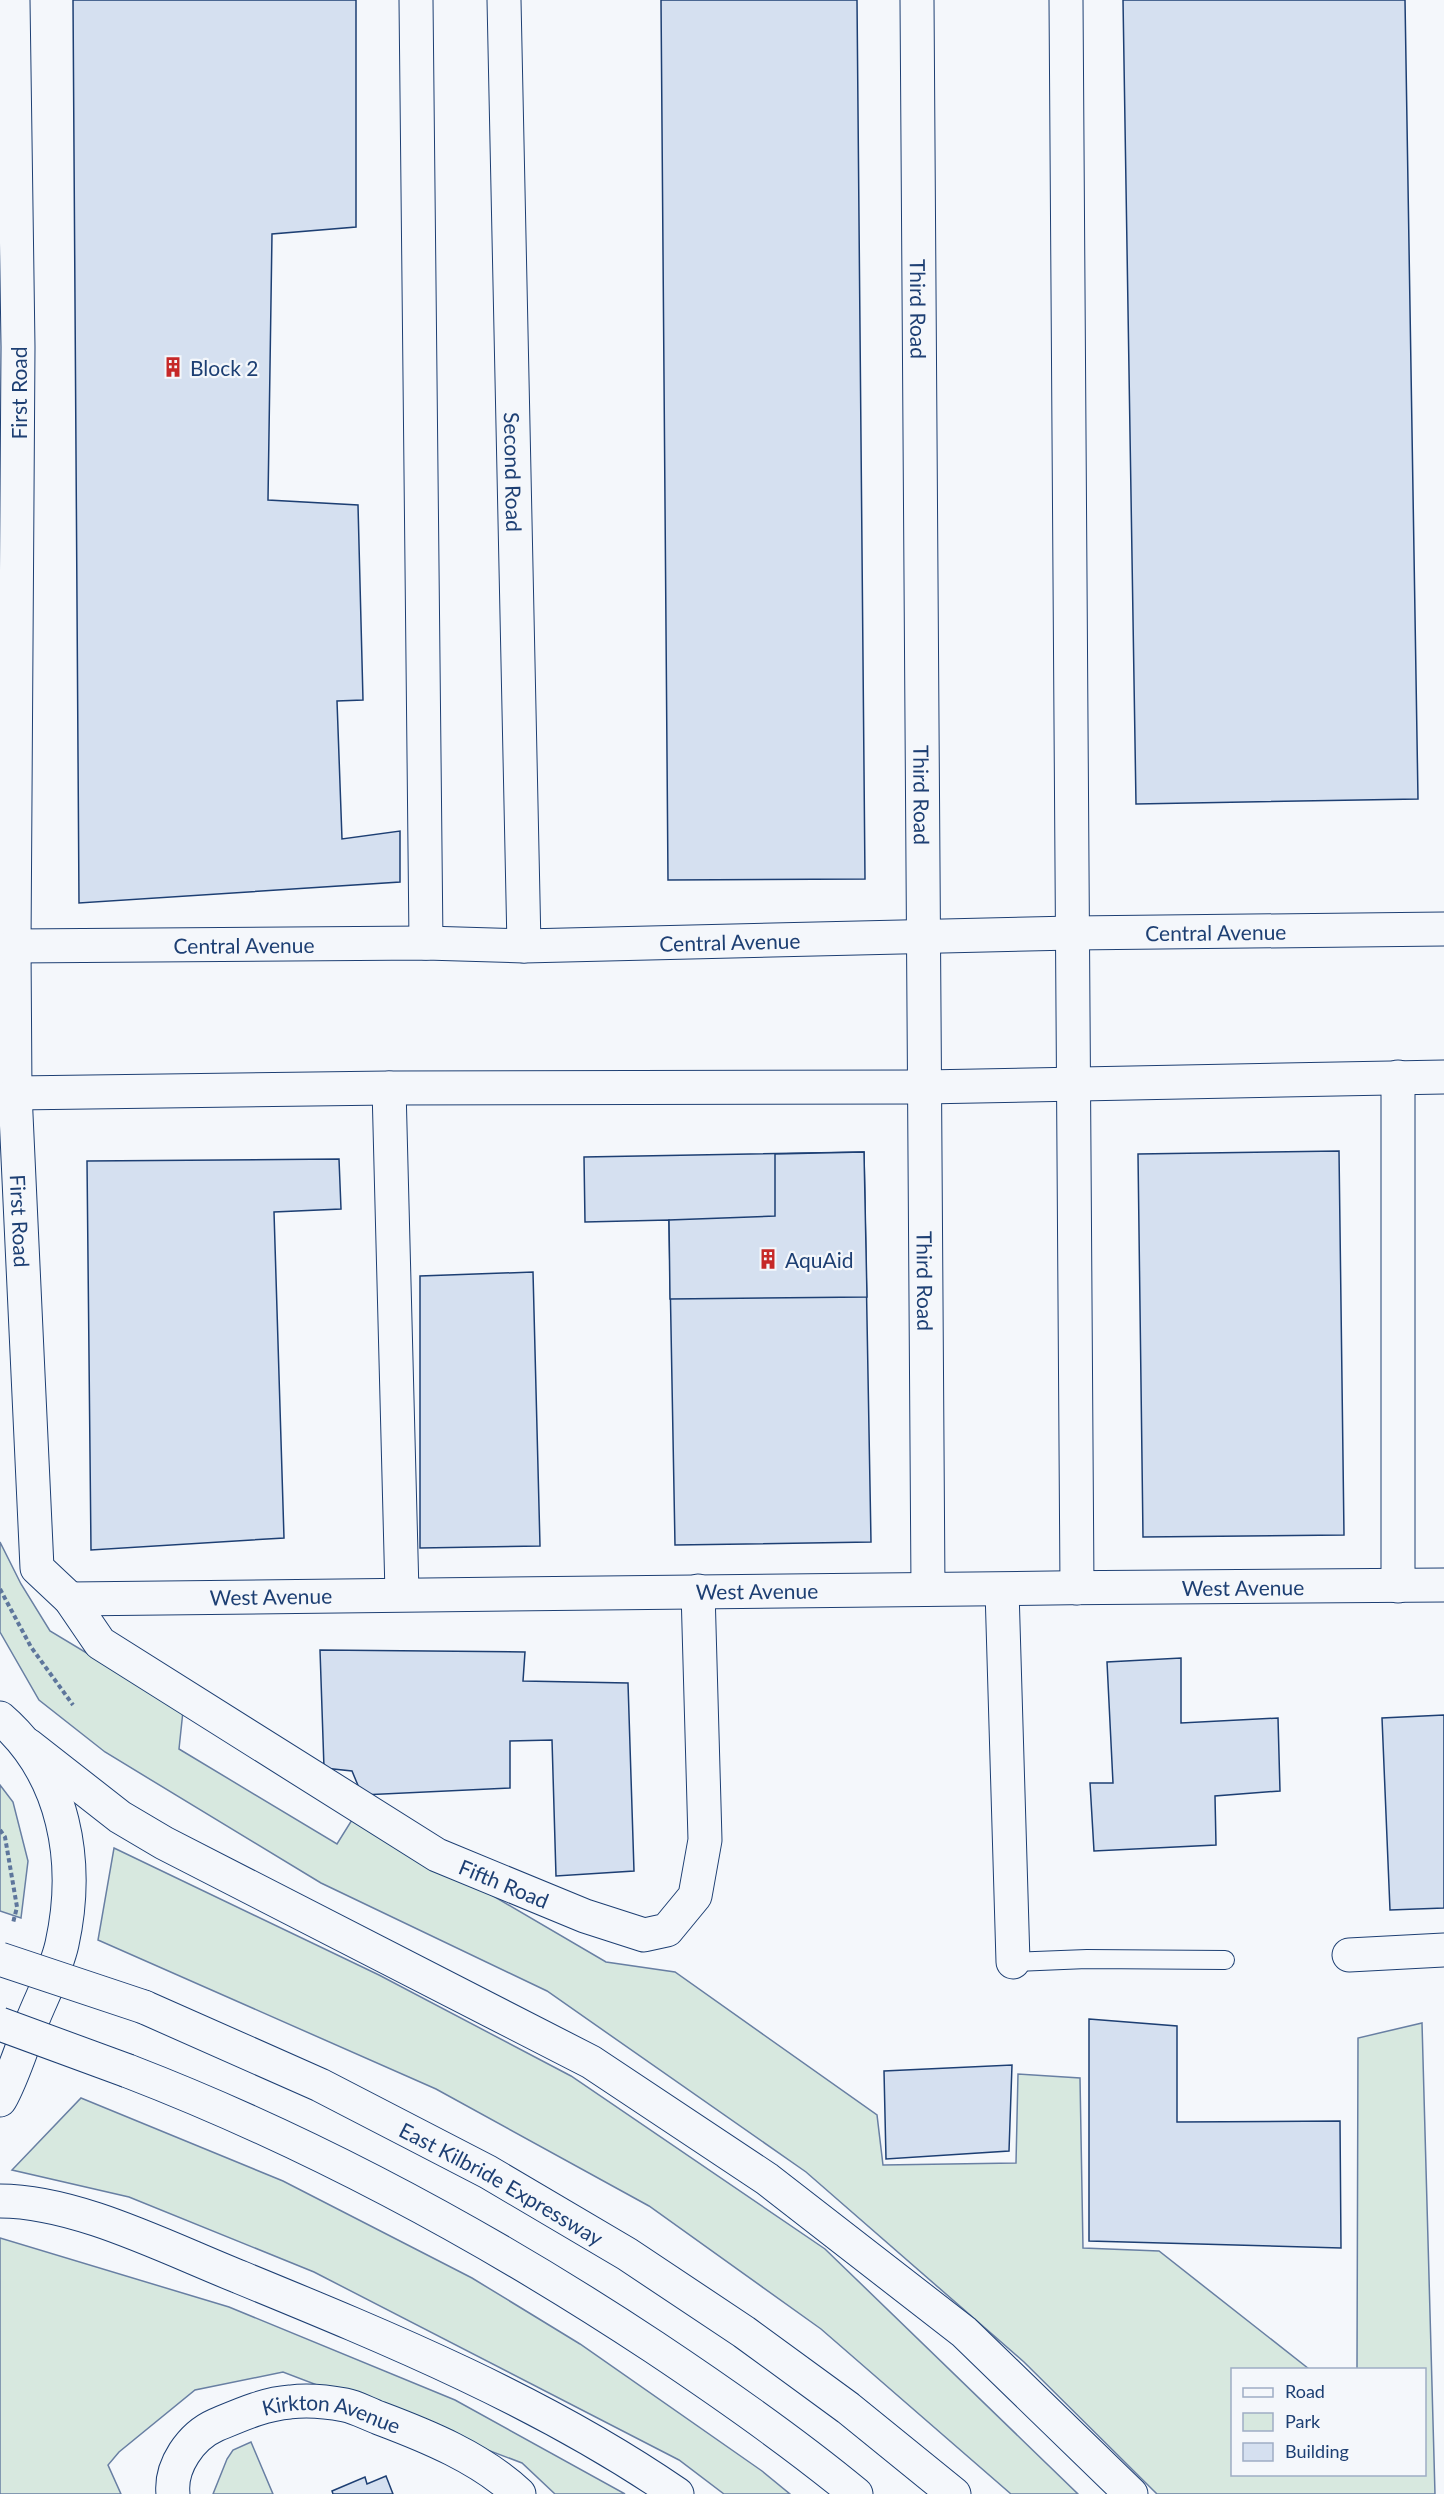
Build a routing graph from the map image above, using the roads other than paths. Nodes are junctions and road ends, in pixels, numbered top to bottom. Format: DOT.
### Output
graph roads {
  1 [pos="13,0"];
  2 [pos="416,0"];
  3 [pos="504,0"];
  4 [pos="917,0"];
  5 [pos="1066,0"];
  6 [pos="1444,929"];
  7 [pos="1073,933"];
  8 [pos="923,937"];
  9 [pos="426,943"];
  10 [pos="524,945"];
  11 [pos="14,946"];
  12 [pos="7,1023"];
  13 [pos="1398,1077"];
  14 [pos="1444,1077"];
  15 [pos="1075,1084"];
  16 [pos="924,1087"];
  17 [pos="389,1088"];
  18 [pos="15,1093"];
  19 [pos="1398,1586"];
  20 [pos="1444,1586"];
  21 [pos="1077,1588"];
  22 [pos="928,1589"];
  23 [pos="1002,1590"];
  24 [pos="698,1591"];
  25 [pos="402,1593"];
  26 [pos="70,1599"];
  27 [pos="11,1725"];
  28 [pos="1444,1950"];
  29 [pos="1348,1955"];
  30 [pos="0,1959"];
  31 [pos="1225,1960"];
  32 [pos="1013,1962"];
  33 [pos="0,2024"];
  34 [pos="0,2100"];
  35 [pos="0,2201"];
  36 [pos="173,2494"];
  37 [pos="519,2494"];
  38 [pos="677,2494"];
  39 [pos="856,2494"];
  40 [pos="954,2494"];
  41 [pos="1131,2494"];
  1 -- 11 [label="main road, First Road"];
  2 -- 9 [label="main road"];
  3 -- 10 [label="main road, Second Road"];
  4 -- 8 [label="main road, Third Road"];
  5 -- 7 [label="main road"];
  6 -- 7 [label="main road, Central Avenue"];
  7 -- 8 [label="main road, Central Avenue"];
  7 -- 15 [label="main road"];
  8 -- 10 [label="main road, Central Avenue"];
  8 -- 16 [label="main road, Third Road"];
  9 -- 10 [label="main road, Central Avenue"];
  9 -- 11 [label="main road, Central Avenue"];
  11 -- 12 [label="main road, First Road"];
  12 -- 18 [label="main road, First Road"];
  13 -- 14 [label="main road"];
  13 -- 15 [label="main road"];
  13 -- 19 [label="main road"];
  15 -- 16 [label="main road"];
  15 -- 21 [label="main road"];
  16 -- 17 [label="main road"];
  16 -- 22 [label="main road, Third Road"];
  17 -- 18 [label="main road"];
  17 -- 25 [label="main road"];
  18 -- 26 [label="main road, First Road"];
  19 -- 20 [label="main road, West Avenue"];
  19 -- 21 [label="main road, West Avenue"];
  21 -- 23 [label="main road, West Avenue"];
  22 -- 23 [label="main road, West Avenue"];
  22 -- 24 [label="main road, West Avenue"];
  23 -- 32 [label="main road"];
  24 -- 25 [label="main road, West Avenue"];
  24 -- 26 [label="main road, Fifth Road"];
  25 -- 26 [label="main road, West Avenue"];
  27 -- 34 [label="main road"];
  27 -- 41 [label="main road"];
  28 -- 29 [label="main road"];
  30 -- 40 [label="main road, East Kilbride Expressway, bridge"];
  31 -- 32 [label="lane"];
  33 -- 39 [label="main road, bridge"];
  35 -- 38 [label="main road"];
  36 -- 37 [label="main road, Kirkton Avenue"];
}
